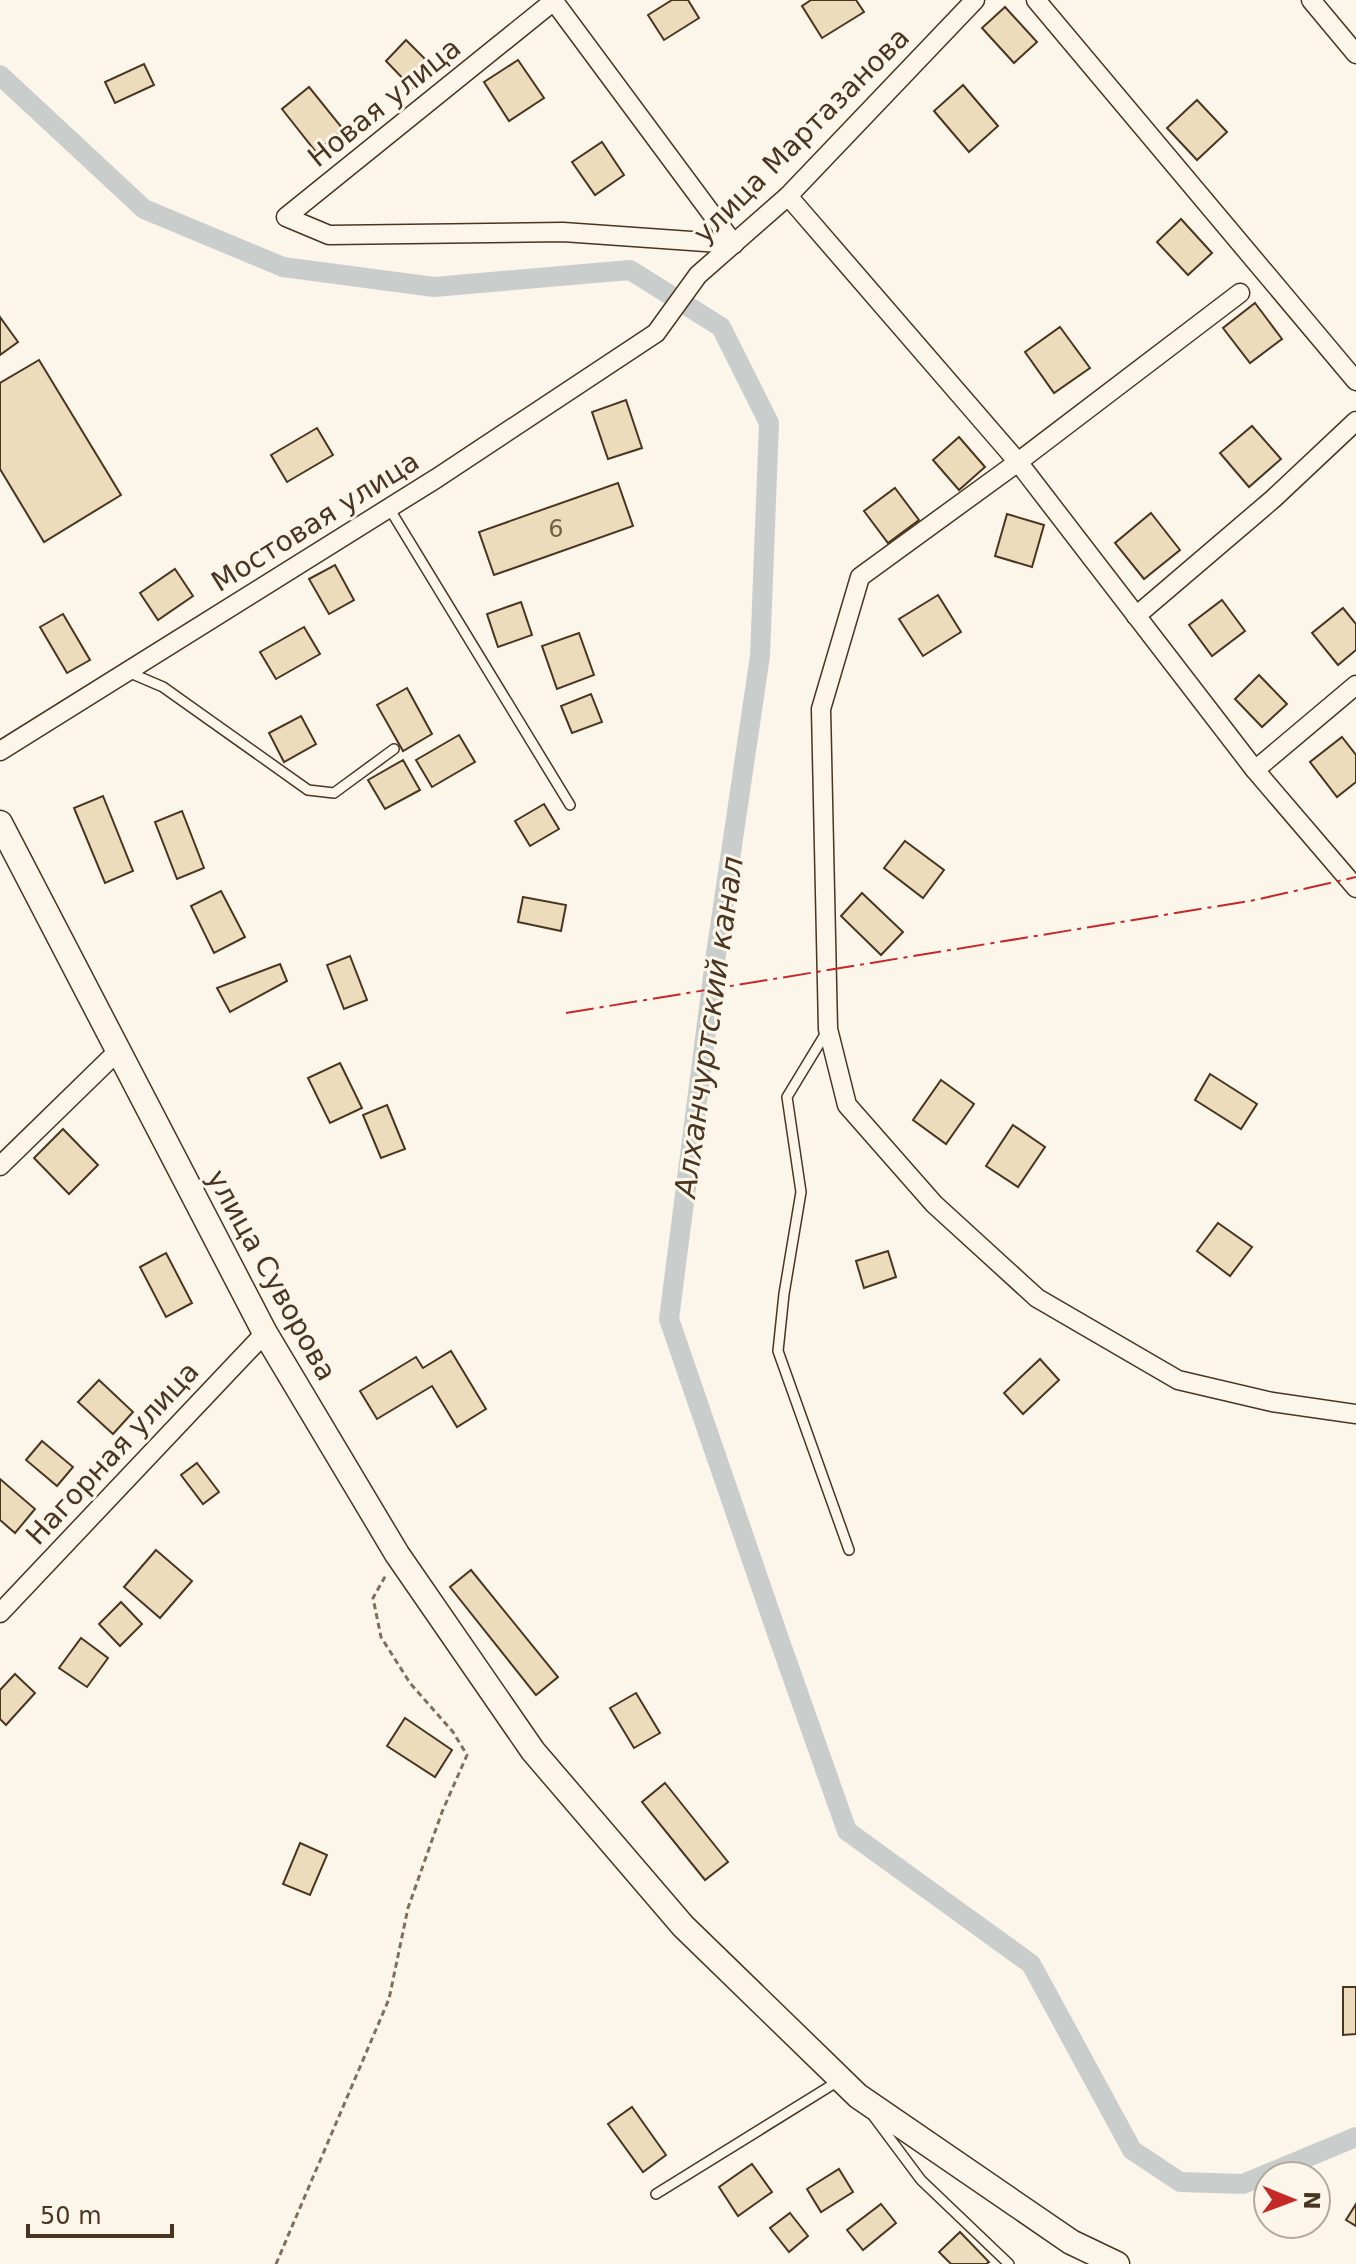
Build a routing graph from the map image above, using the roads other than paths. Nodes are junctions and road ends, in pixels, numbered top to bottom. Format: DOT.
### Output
graph roads {
  1 [pos="554,0"];
  2 [pos="975,0"];
  3 [pos="1036,0"];
  4 [pos="1311,0"];
  5 [pos="1356,54"];
  6 [pos="788,196"];
  7 [pos="734,244"];
  8 [pos="1240,293"];
  9 [pos="656,333"];
  10 [pos="1356,381"];
  11 [pos="1356,421"];
  12 [pos="1018,462"];
  13 [pos="389,508"];
  14 [pos="1136,616"];
  15 [pos="127,672"];
  16 [pos="1356,685"];
  17 [pos="394,749"];
  18 [pos="0,751"];
  19 [pos="1255,770"];
  20 [pos="570,805"];
  21 [pos="0,823"];
  22 [pos="1356,888"];
  23 [pos="828,1029"];
  24 [pos="118,1051"];
  25 [pos="0,1166"];
  26 [pos="265,1333"];
  27 [pos="1356,1414"];
  28 [pos="849,1550"];
  29 [pos="0,1613"];
  30 [pos="850,2088"];
  31 [pos="656,2194"];
  32 [pos="1009,2264"];
  33 [pos="1117,2264"];
  1 -- 7 [label="street"];
  1 -- 7 [label="street, Новая улица"];
  2 -- 6 [label="street, улица Мартазанова"];
  3 -- 10 [label="street"];
  4 -- 5 [label="street"];
  6 -- 7 [label="street, улица Мартазанова"];
  6 -- 12 [label="street"];
  7 -- 9 [label="street, улица Мартазанова"];
  8 -- 12 [label="street"];
  9 -- 13 [label="street, Мостовая улица"];
  11 -- 14 [label="street"];
  12 -- 14 [label="street"];
  12 -- 23 [label="street"];
  13 -- 15 [label="street, Мостовая улица"];
  13 -- 20 [label="lane"];
  14 -- 19 [label="street"];
  15 -- 17 [label="lane"];
  15 -- 18 [label="street, Мостовая улица"];
  16 -- 19 [label="street"];
  19 -- 22 [label="street"];
  21 -- 24 [label="main road, улица Суворова"];
  23 -- 27 [label="street"];
  23 -- 28 [label="lane"];
  24 -- 25 [label="street"];
  24 -- 26 [label="main road, улица Суворова"];
  26 -- 29 [label="street, Нагорная улица"];
  26 -- 30 [label="main road, улица Суворова"];
  30 -- 31 [label="lane"];
  30 -- 32 [label="lane"];
  30 -- 33 [label="main road, улица Суворова"];
}
